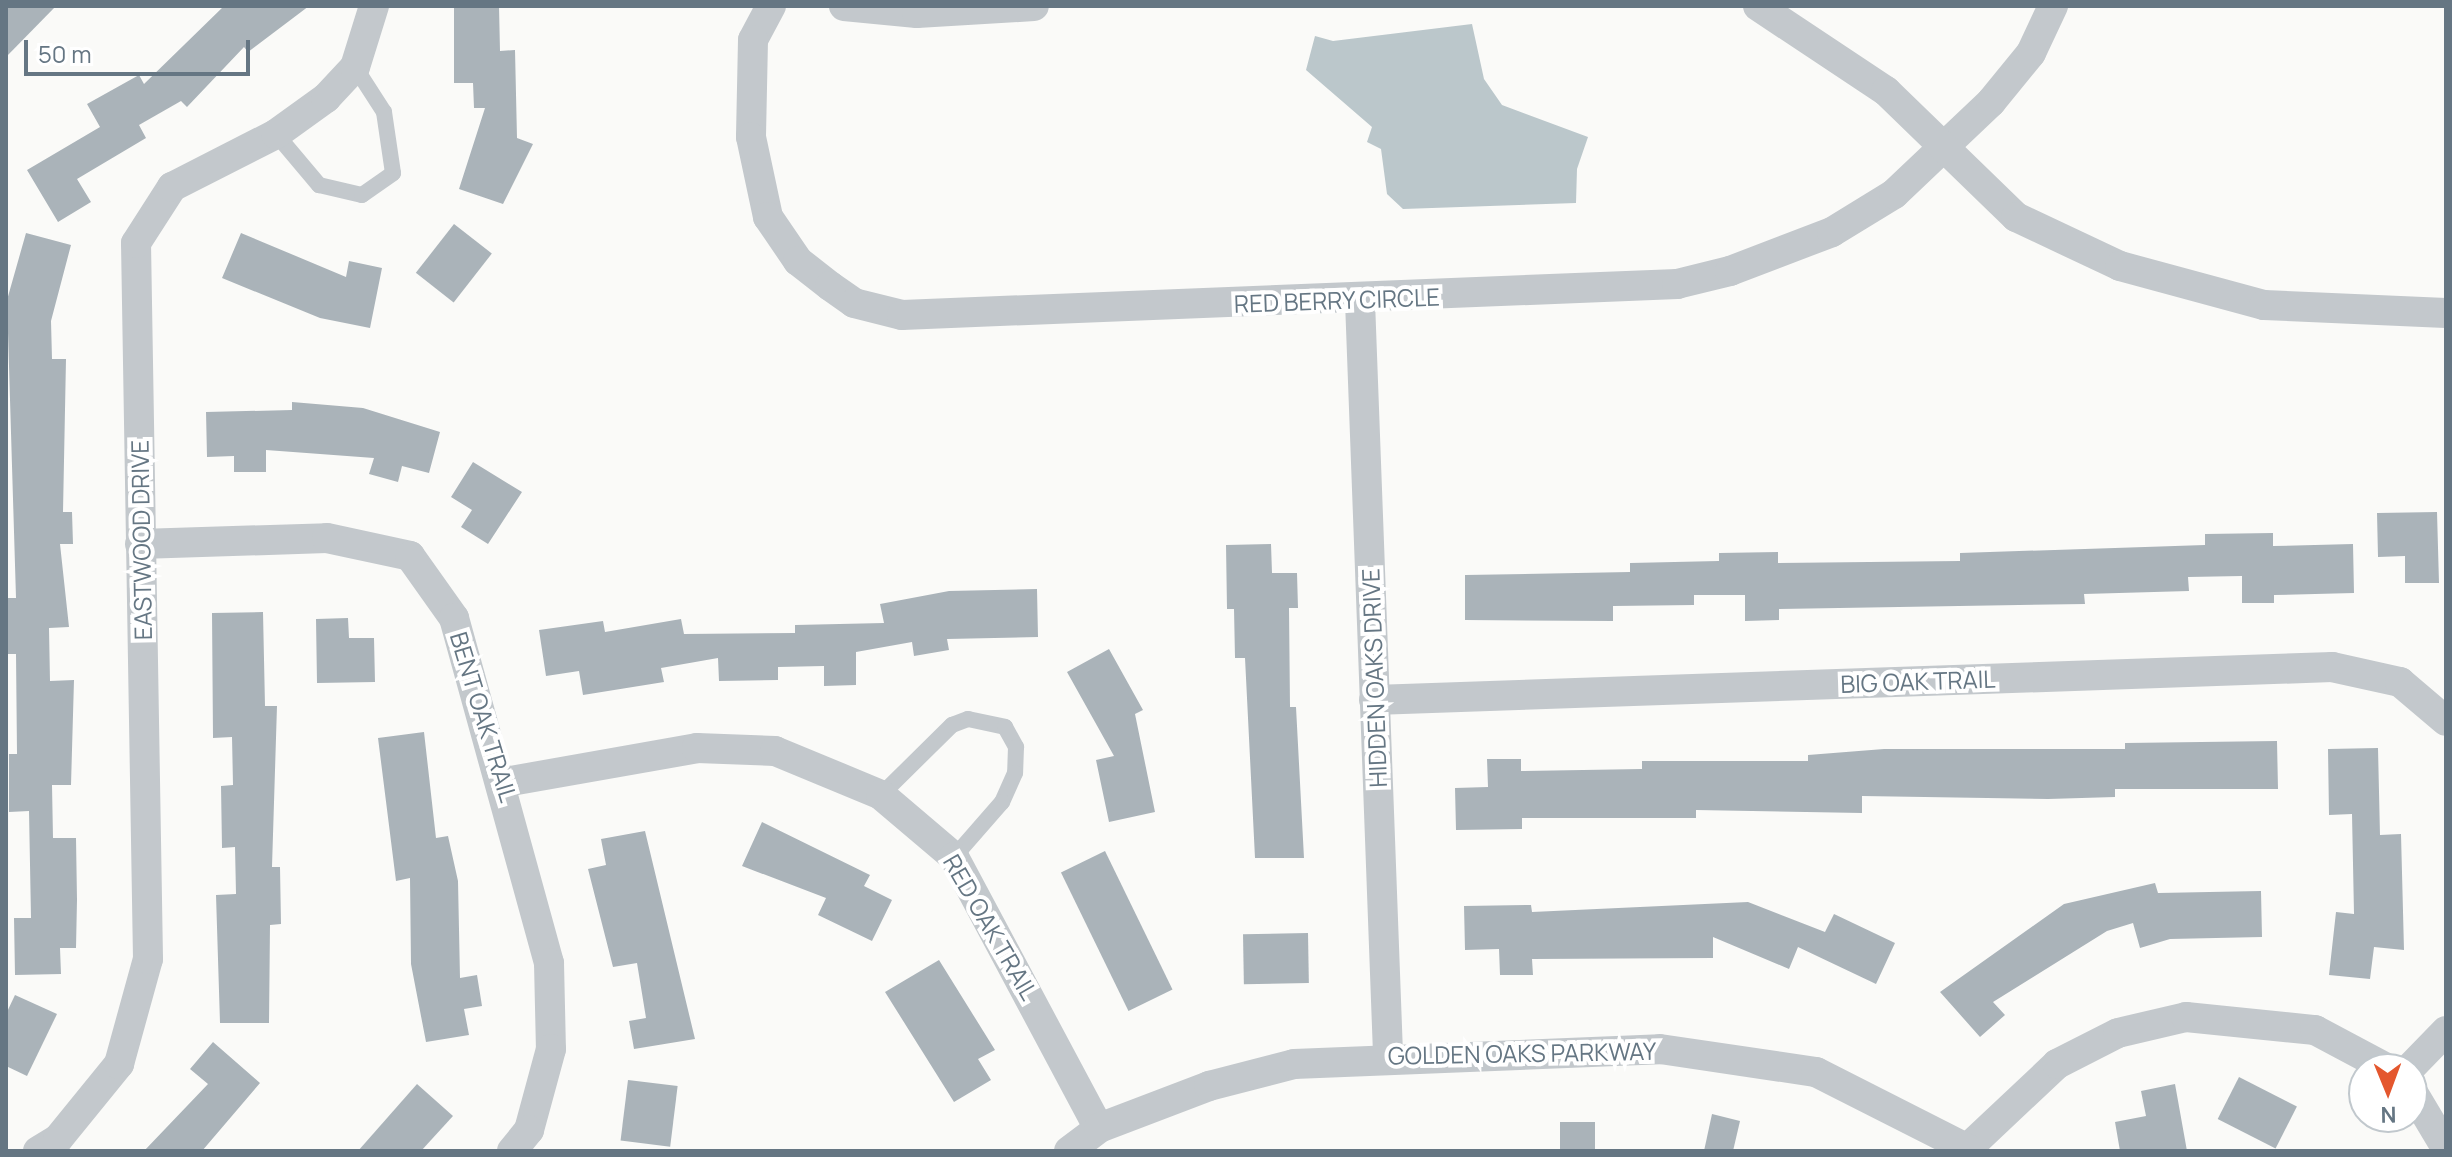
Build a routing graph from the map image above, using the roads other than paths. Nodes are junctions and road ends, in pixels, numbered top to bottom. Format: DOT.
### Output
graph roads {
  1 [pos="374,6"];
  2 [pos="771,6"];
  3 [pos="844,6"];
  4 [pos="1034,6"];
  5 [pos="1758,6"];
  6 [pos="2053,6"];
  7 [pos="355,67"];
  8 [pos="276,134"];
  9 [pos="1945,149"];
  10 [pos="1360,301"];
  11 [pos="2446,313"];
  12 [pos="140,544"];
  13 [pos="1374,700"];
  14 [pos="2446,721"];
  15 [pos="505,782"];
  16 [pos="881,795"];
  17 [pos="954,857"];
  18 [pos="2446,1031"];
  19 [pos="2358,1053"];
  20 [pos="2425,1053"];
  21 [pos="1388,1055"];
  22 [pos="2428,1118"];
  23 [pos="1099,1128"];
  24 [pos="2446,1148"];
  25 [pos="1970,1149"];
  26 [pos="38,1151"];
  27 [pos="512,1151"];
  28 [pos="1069,1151"];
  1 -- 7 [label="street"];
  2 -- 10 [label="street, RED BERRY CIRCLE"];
  3 -- 4 [label="street"];
  5 -- 9 [label="street"];
  6 -- 9 [label="street, RED BERRY CIRCLE"];
  7 -- 8 [label="street, EASTWOOD DRIVE"];
  7 -- 8 [label="lane"];
  8 -- 12 [label="street, EASTWOOD DRIVE"];
  9 -- 10 [label="street, RED BERRY CIRCLE"];
  9 -- 11 [label="street"];
  10 -- 13 [label="street, HIDDEN OAKS DRIVE"];
  12 -- 15 [label="street, BENT OAK TRAIL"];
  12 -- 26 [label="street, EASTWOOD DRIVE"];
  13 -- 14 [label="street, BIG OAK TRAIL"];
  13 -- 21 [label="street, HIDDEN OAKS DRIVE"];
  15 -- 16 [label="street, RED OAK TRAIL"];
  15 -- 27 [label="street, BENT OAK TRAIL"];
  16 -- 17 [label="street, RED OAK TRAIL"];
  16 -- 17 [label="lane"];
  17 -- 23 [label="street, RED OAK TRAIL"];
  18 -- 20 [label="street"];
  19 -- 25 [label="street"];
  21 -- 23 [label="street, GOLDEN OAKS PARKWAY"];
  21 -- 25 [label="street, GOLDEN OAKS PARKWAY"];
  22 -- 24 [label="street"];
  23 -- 28 [label="street, GOLDEN OAKS PARKWAY"];
}
